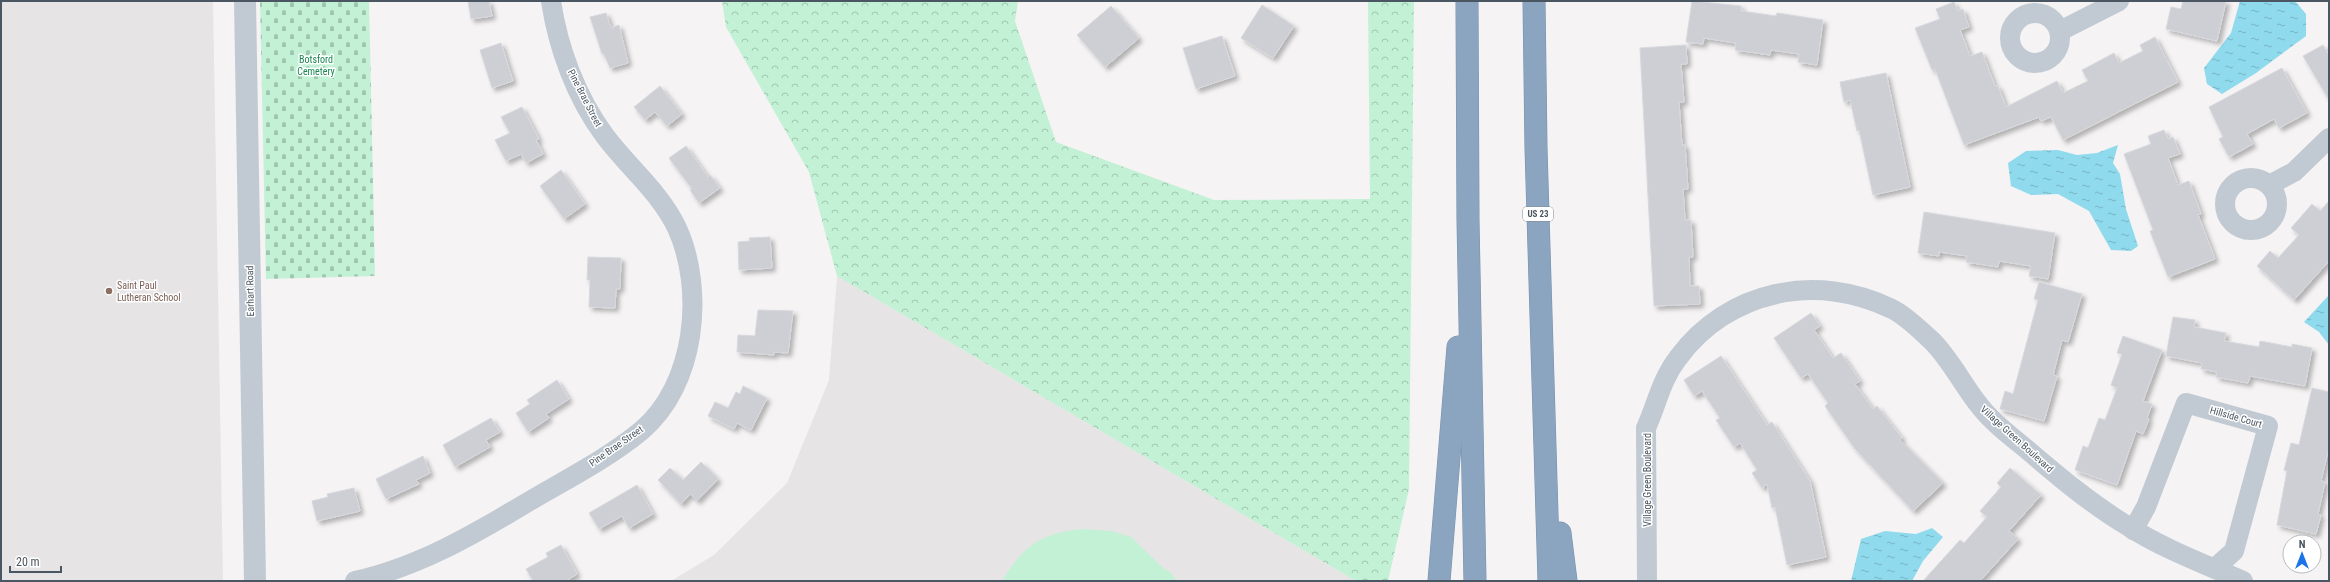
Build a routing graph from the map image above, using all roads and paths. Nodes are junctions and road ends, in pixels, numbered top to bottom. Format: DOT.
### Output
graph roads {
  1 [pos="245,1"];
  2 [pos="551,1"];
  3 [pos="1467,1"];
  4 [pos="1534,1"];
  5 [pos="2119,1"];
  6 [pos="2060,32"];
  7 [pos="2329,138"];
  8 [pos="2269,185"];
  9 [pos="1468,220"];
  10 [pos="1545,427"];
  11 [pos="2133,530"];
  12 [pos="2215,568"];
  13 [pos="255,581"];
  14 [pos="355,581"];
  15 [pos="1439,581"];
  16 [pos="1475,581"];
  17 [pos="1549,581"];
  18 [pos="1566,581"];
  19 [pos="1647,581"];
  20 [pos="2243,581"];
  1 -- 13 [label="street, Earhart Road"];
  2 -- 14 [label="street, Pine Brae Street"];
  3 -- 9 [label="highway"];
  4 -- 10 [label="highway, US 23"];
  5 -- 6 [label="street"];
  7 -- 8 [label="street"];
  9 -- 15 [label="highway"];
  9 -- 16 [label="highway"];
  10 -- 17 [label="highway, US 23"];
  10 -- 18 [label="highway"];
  11 -- 12 [label="street, Village Green Boulevard"];
  11 -- 12 [label="street, Hillside Court"];
  11 -- 19 [label="street, Village Green Boulevard"];
  12 -- 20 [label="street, Village Green Boulevard"];
}
